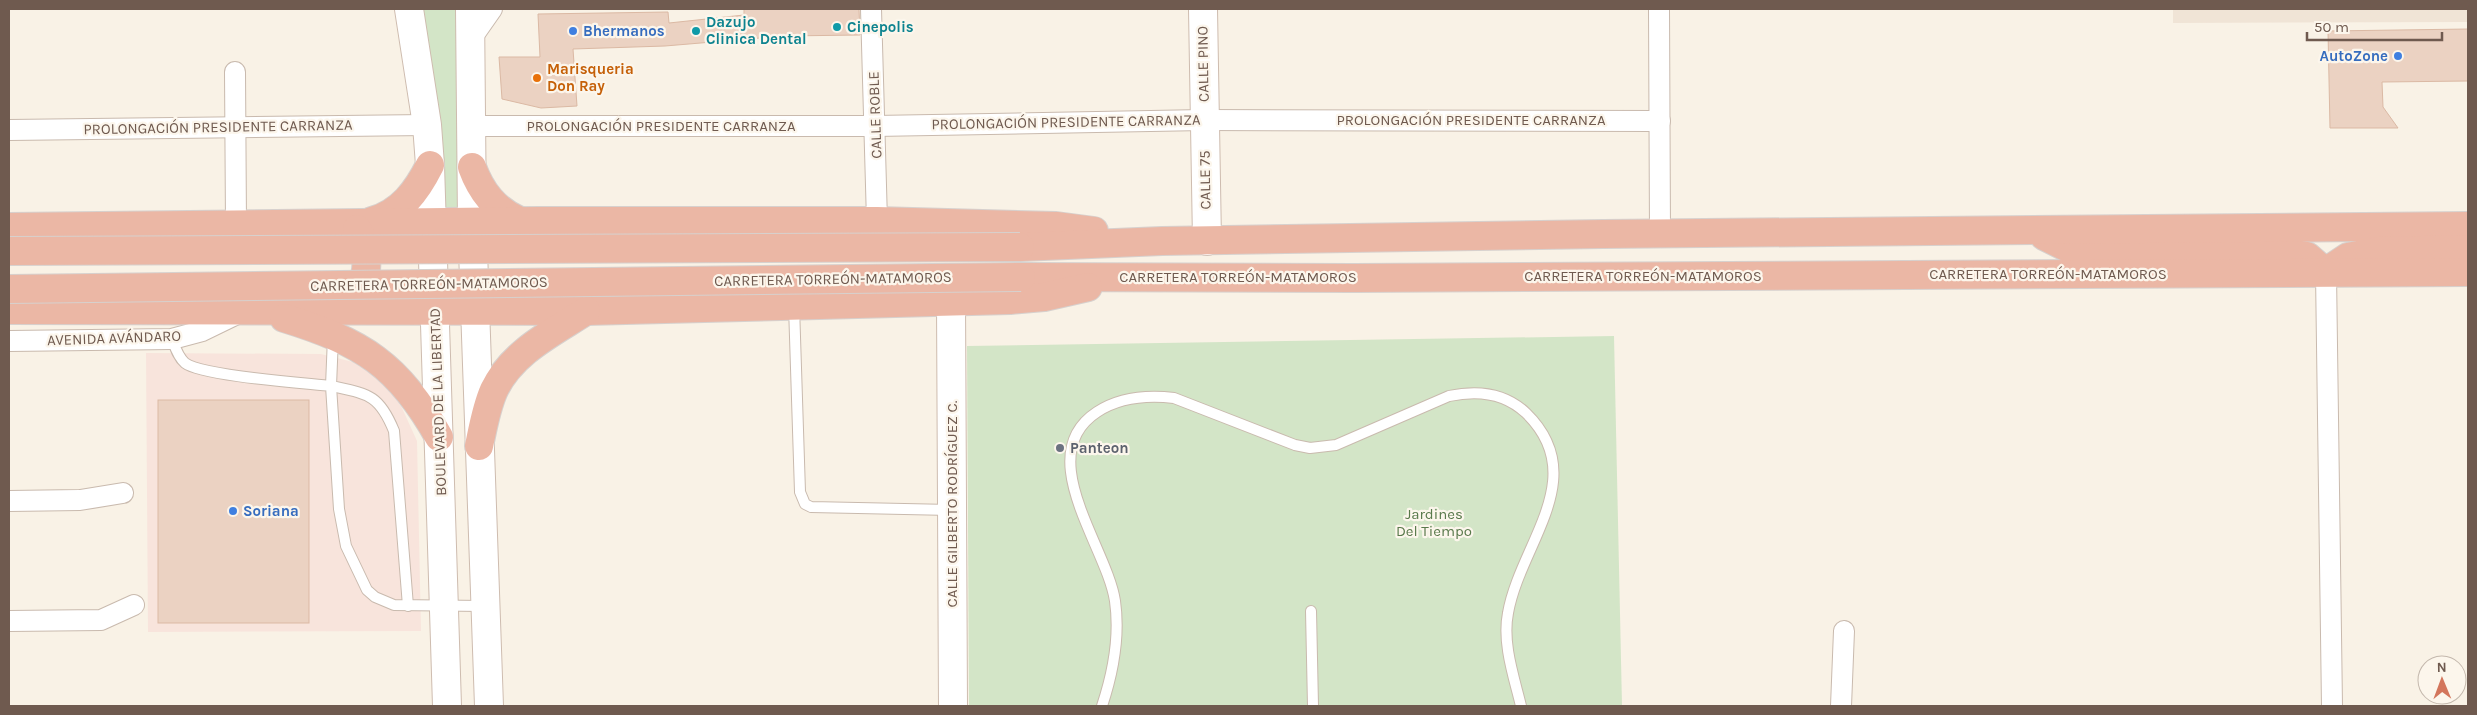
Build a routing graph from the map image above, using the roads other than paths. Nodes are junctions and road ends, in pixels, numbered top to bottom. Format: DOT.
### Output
graph roads {
  1 [pos="408,9"];
  2 [pos="470,9"];
  3 [pos="492,9"];
  4 [pos="872,9"];
  5 [pos="1203,9"];
  6 [pos="1659,9"];
  7 [pos="470,39"];
  8 [pos="235,72"];
  9 [pos="1204,120"];
  10 [pos="1660,121"];
  11 [pos="427,125"];
  12 [pos="471,126"];
  13 [pos="875,126"];
  14 [pos="235,127"];
  15 [pos="9,130"];
  16 [pos="430,165"];
  17 [pos="472,167"];
  18 [pos="531,221"];
  19 [pos="877,221"];
  20 [pos="361,222"];
  21 [pos="472,222"];
  22 [pos="433,223"];
  23 [pos="236,225"];
  24 [pos="2468,226"];
  25 [pos="9,227"];
  26 [pos="2033,230"];
  27 [pos="1660,234"];
  28 [pos="1207,241"];
  29 [pos="1162,242"];
  30 [pos="2468,249"];
  31 [pos="9,251"];
  32 [pos="2468,272"];
  33 [pos="2326,273"];
  34 [pos="1127,277"];
  35 [pos="9,289"];
  36 [pos="951,302"];
  37 [pos="794,305"];
  38 [pos="9,310"];
  39 [pos="251,310"];
  40 [pos="434,310"];
  41 [pos="477,310"];
  42 [pos="575,311"];
  43 [pos="338,322"];
  44 [pos="172,339"];
  45 [pos="9,341"];
  46 [pos="331,386"];
  47 [pos="439,437"];
  48 [pos="479,446"];
  49 [pos="123,493"];
  50 [pos="9,501"];
  51 [pos="952,510"];
  52 [pos="134,605"];
  53 [pos="408,606"];
  54 [pos="446,606"];
  55 [pos="485,606"];
  56 [pos="1311,611"];
  57 [pos="9,621"];
  58 [pos="1844,631"];
  59 [pos="447,706"];
  60 [pos="489,706"];
  61 [pos="953,706"];
  62 [pos="1102,706"];
  63 [pos="1313,706"];
  64 [pos="1521,706"];
  65 [pos="1841,706"];
  66 [pos="2332,706"];
  1 -- 11 [label="street, BOULEVARD DE LA LIBERTAD"];
  2 -- 7 [label="street"];
  3 -- 7 [label="street"];
  4 -- 13 [label="street, CALLE ROBLE"];
  5 -- 9 [label="street, CALLE PINO"];
  6 -- 10 [label="street"];
  7 -- 12 [label="street"];
  8 -- 14 [label="street"];
  9 -- 10 [label="street, PROLONGACIÓN PRESIDENTE CARRANZA"];
  9 -- 13 [label="street, PROLONGACIÓN PRESIDENTE CARRANZA"];
  9 -- 28 [label="street, CALLE 75"];
  10 -- 27 [label="street"];
  11 -- 14 [label="street, PROLONGACIÓN PRESIDENTE CARRANZA"];
  11 -- 16 [label="street, BOULEVARD DE LA LIBERTAD"];
  12 -- 13 [label="street, PROLONGACIÓN PRESIDENTE CARRANZA"];
  12 -- 17 [label="street"];
  13 -- 19 [label="street, CALLE ROBLE"];
  14 -- 15 [label="street, PROLONGACIÓN PRESIDENTE CARRANZA"];
  14 -- 23 [label="street"];
  16 -- 20 [label="highway"];
  16 -- 22 [label="street, BOULEVARD DE LA LIBERTAD"];
  17 -- 18 [label="highway"];
  17 -- 21 [label="street"];
  18 -- 19 [label="highway"];
  18 -- 21 [label="highway"];
  18 -- 42 [label="highway"];
  19 -- 29 [label="highway"];
  20 -- 22 [label="highway"];
  20 -- 23 [label="highway"];
  20 -- 43 [label="highway"];
  21 -- 22 [label="highway"];
  21 -- 41 [label="street"];
  22 -- 40 [label="street, BOULEVARD DE LA LIBERTAD"];
  23 -- 25 [label="highway"];
  24 -- 26 [label="highway"];
  26 -- 27 [label="highway"];
  26 -- 33 [label="highway"];
  27 -- 28 [label="highway"];
  28 -- 29 [label="highway"];
  29 -- 31 [label="highway, bridge"];
  30 -- 33 [label="highway"];
  32 -- 33 [label="highway, CARRETERA TORREÓN-MATAMOROS"];
  33 -- 34 [label="highway, CARRETERA TORREÓN-MATAMOROS"];
  33 -- 66 [label="street"];
  34 -- 35 [label="highway, CARRETERA TORREÓN-MATAMOROS, bridge"];
  34 -- 36 [label="highway"];
  36 -- 37 [label="highway"];
  36 -- 51 [label="street, CALLE GILBERTO RODRÍGUEZ C."];
  37 -- 42 [label="highway"];
  37 -- 51 [label="lane"];
  38 -- 39 [label="highway"];
  39 -- 43 [label="highway"];
  39 -- 44 [label="street, AVENIDA AVÁNDARO"];
  40 -- 41 [label="highway"];
  40 -- 43 [label="highway"];
  40 -- 47 [label="street, BOULEVARD DE LA LIBERTAD"];
  41 -- 42 [label="highway"];
  41 -- 48 [label="street"];
  42 -- 48 [label="highway"];
  43 -- 46 [label="lane"];
  43 -- 47 [label="highway"];
  44 -- 45 [label="street, AVENIDA AVÁNDARO"];
  44 -- 46 [label="lane"];
  46 -- 53 [label="lane"];
  46 -- 53 [label="lane"];
  47 -- 54 [label="street, BOULEVARD DE LA LIBERTAD"];
  48 -- 55 [label="street"];
  49 -- 50 [label="street"];
  51 -- 61 [label="street, CALLE GILBERTO RODRÍGUEZ C."];
  52 -- 57 [label="street"];
  53 -- 54 [label="lane"];
  54 -- 55 [label="lane"];
  54 -- 59 [label="street, BOULEVARD DE LA LIBERTAD"];
  55 -- 60 [label="street"];
  56 -- 63 [label="lane"];
  58 -- 65 [label="street"];
  62 -- 64 [label="lane"];
}
